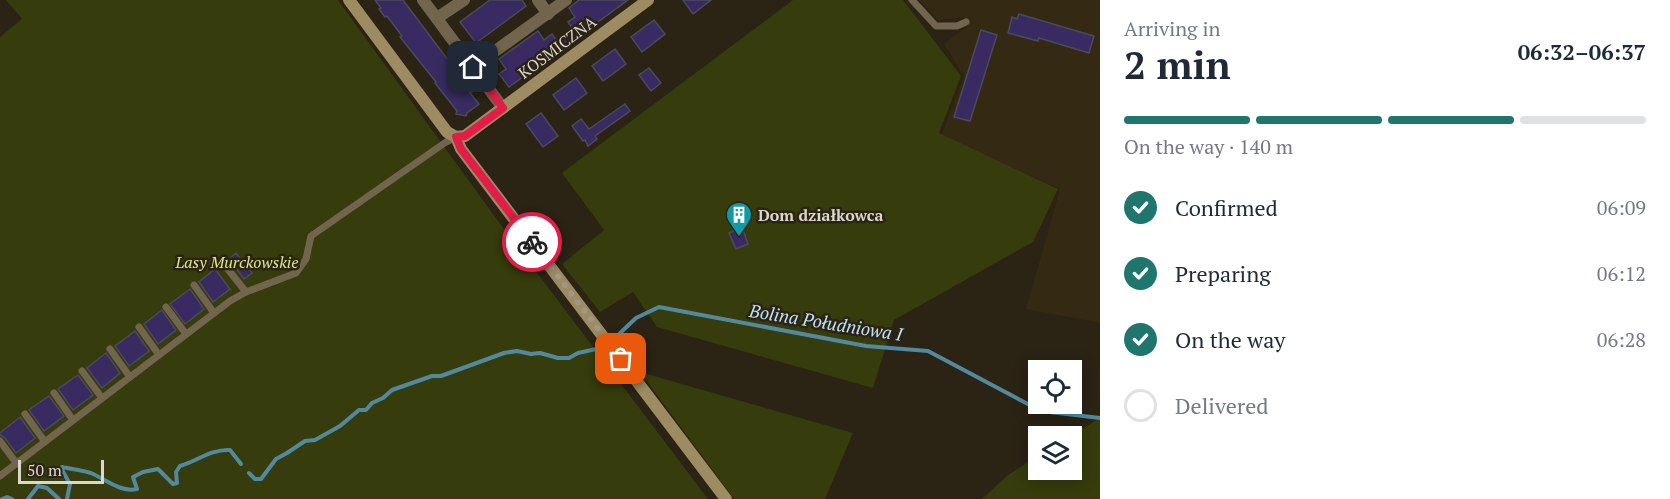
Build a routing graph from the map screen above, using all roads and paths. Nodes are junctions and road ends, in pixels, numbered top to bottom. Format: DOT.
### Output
graph roads {
  1 [pos="350,0"];
  2 [pos="423,0"];
  3 [pos="464,0"];
  4 [pos="538,0"];
  5 [pos="566,0"];
  6 [pos="648,0"];
  7 [pos="912,0"];
  8 [pos="548,14"];
  9 [pos="437,18"];
  10 [pos="966,22"];
  11 [pos="473,67"];
  12 [pos="503,108"];
  13 [pos="456,137"];
  14 [pos="223,263"];
  15 [pos="194,285"];
  16 [pos="246,292"];
  17 [pos="166,307"];
  18 [pos="214,313"];
  19 [pos="139,327"];
  20 [pos="186,334"];
  21 [pos="110,349"];
  22 [pos="159,355"];
  23 [pos="82,371"];
  24 [pos="130,376"];
  25 [pos="54,393"];
  26 [pos="102,398"];
  27 [pos="24,414"];
  28 [pos="74,420"];
  29 [pos="0,441"];
  30 [pos="45,442"];
  31 [pos="17,464"];
  32 [pos="0,476"];
  33 [pos="726,499"];
  1 -- 13 [label="street"];
  2 -- 9 [label="street"];
  3 -- 9 [label="street"];
  4 -- 8 [label="street"];
  5 -- 8 [label="street"];
  6 -- 12 [label="street, KOSMICZNA"];
  7 -- 10 [label="lane"];
  8 -- 11 [label="street"];
  9 -- 11 [label="street"];
  11 -- 12 [label="street"];
  12 -- 13 [label="street, KOSMICZNA"];
  13 -- 16 [label="lane"];
  13 -- 33 [label="street"];
  14 -- 16 [label="lane"];
  15 -- 18 [label="lane"];
  16 -- 18 [label="lane"];
  17 -- 20 [label="lane"];
  18 -- 20 [label="lane"];
  19 -- 22 [label="lane"];
  20 -- 22 [label="lane"];
  21 -- 24 [label="lane"];
  22 -- 24 [label="lane"];
  23 -- 26 [label="lane"];
  24 -- 26 [label="lane"];
  25 -- 28 [label="lane"];
  26 -- 28 [label="lane"];
  27 -- 30 [label="lane"];
  28 -- 30 [label="lane"];
  29 -- 31 [label="lane"];
  30 -- 31 [label="lane"];
  31 -- 32 [label="lane"];
}
